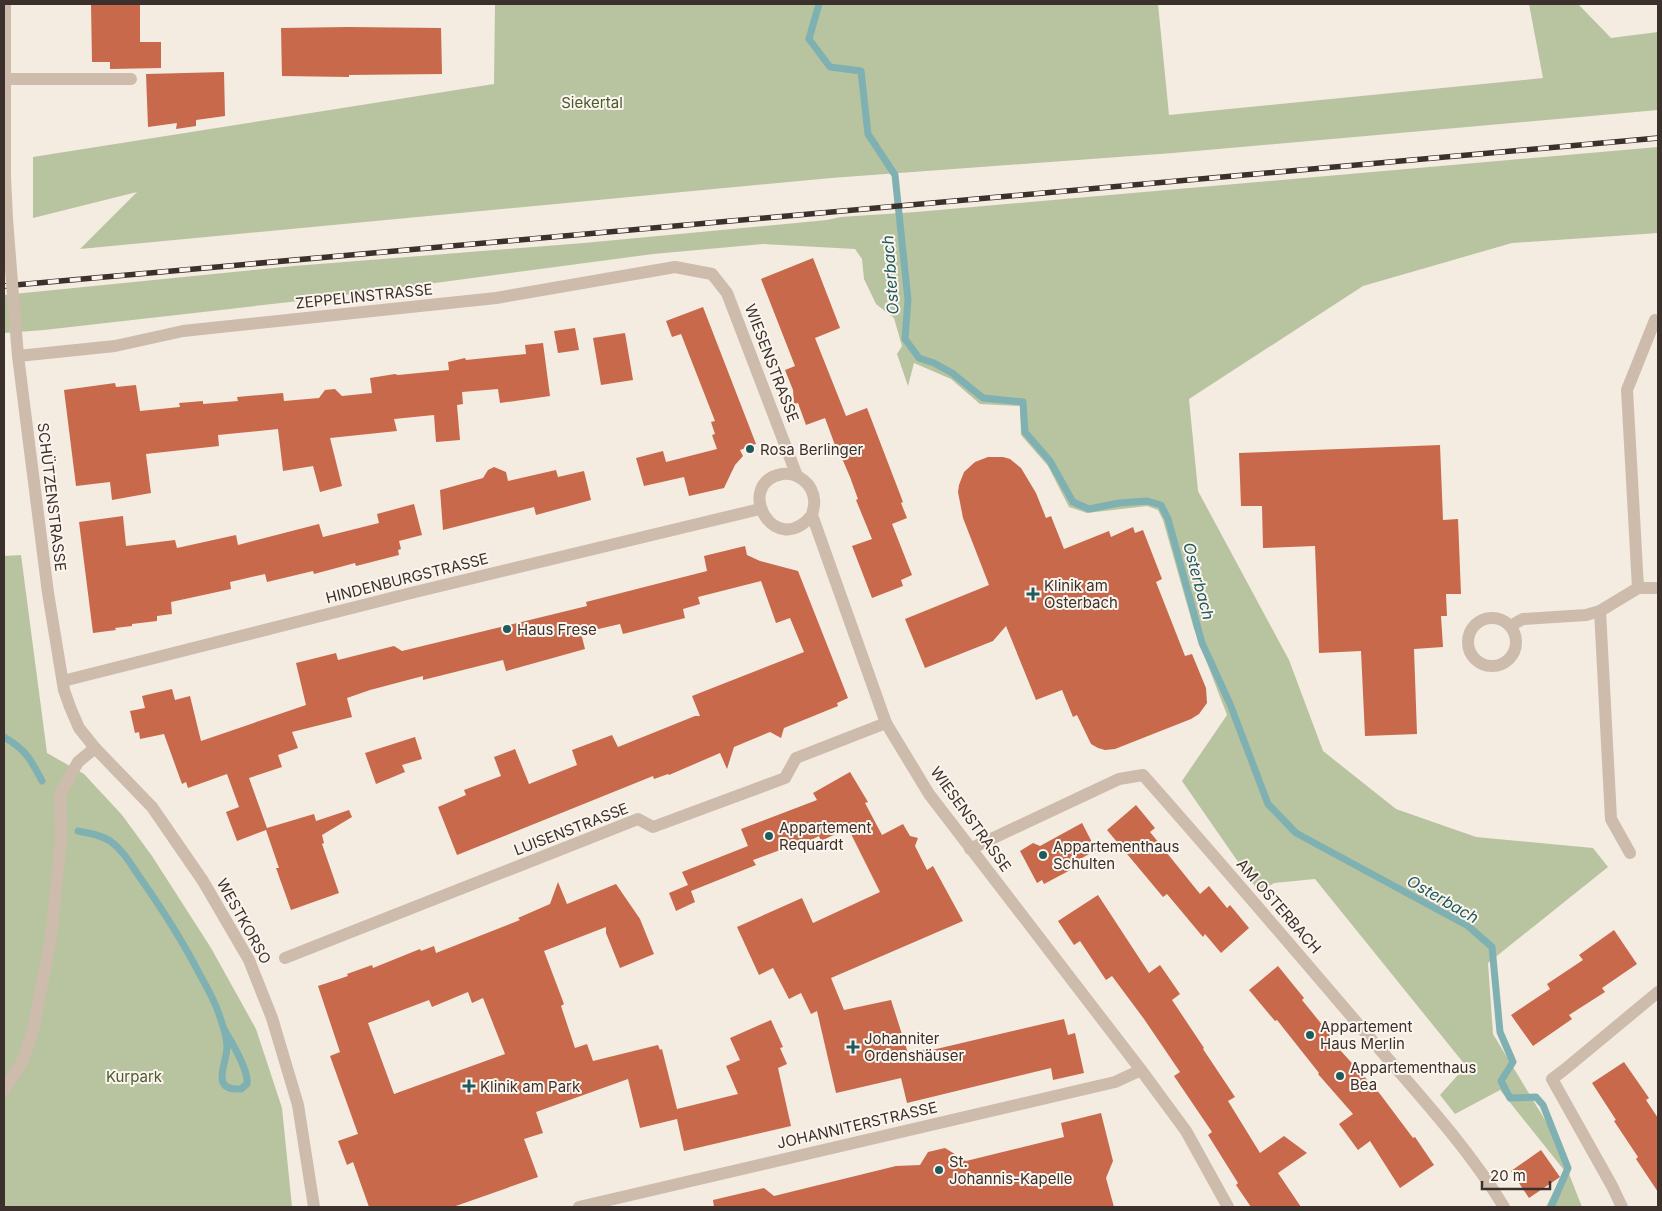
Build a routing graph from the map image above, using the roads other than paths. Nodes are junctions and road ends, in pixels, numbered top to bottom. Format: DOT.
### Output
graph roads {
  1 [pos="5,4"];
  2 [pos="6,79"];
  3 [pos="131,79"];
  4 [pos="5,195"];
  5 [pos="712,274"];
  6 [pos="1655,320"];
  7 [pos="18,356"];
  8 [pos="797,476"];
  9 [pos="760,509"];
  10 [pos="812,515"];
  11 [pos="1638,588"];
  12 [pos="1658,588"];
  13 [pos="1600,612"];
  14 [pos="1510,626"];
  15 [pos="64,685"];
  16 [pos="886,723"];
  17 [pos="95,748"];
  18 [pos="970,849"];
  19 [pos="1630,853"];
  20 [pos="285,958"];
  21 [pos="1658,992"];
  22 [pos="1141,1070"];
  23 [pos="4,1090"];
  24 [pos="314,1207"];
  25 [pos="579,1207"];
  26 [pos="1228,1207"];
  27 [pos="1504,1207"];
  28 [pos="1622,1207"];
  1 -- 2 [label="street"];
  2 -- 3 [label="street"];
  2 -- 4 [label="street"];
  4 -- 7 [label="street, SCHÜTZENSTRASSE, bridge"];
  5 -- 7 [label="street, ZEPPELINSTRASSE"];
  5 -- 8 [label="street, WIESENSTRASSE"];
  6 -- 11 [label="street"];
  7 -- 15 [label="street, SCHÜTZENSTRASSE"];
  8 -- 9 [label="street"];
  8 -- 10 [label="street, WIESENSTRASSE"];
  9 -- 10 [label="street"];
  9 -- 15 [label="street, HINDENBURGSTRASSE"];
  10 -- 16 [label="street, WIESENSTRASSE"];
  11 -- 12 [label="street"];
  11 -- 13 [label="street"];
  13 -- 14 [label="street"];
  13 -- 19 [label="street"];
  15 -- 17 [label="street, WESTKORSO"];
  16 -- 18 [label="street, WIESENSTRASSE"];
  16 -- 20 [label="street, LUISENSTRASSE"];
  17 -- 23 [label="street"];
  17 -- 24 [label="street, WESTKORSO"];
  18 -- 22 [label="street, WIESENSTRASSE"];
  18 -- 27 [label="street, AM OSTERBACH"];
  21 -- 28 [label="street"];
  22 -- 25 [label="street, JOHANNITERSTRASSE"];
  22 -- 26 [label="street, WIESENSTRASSE"];
}
